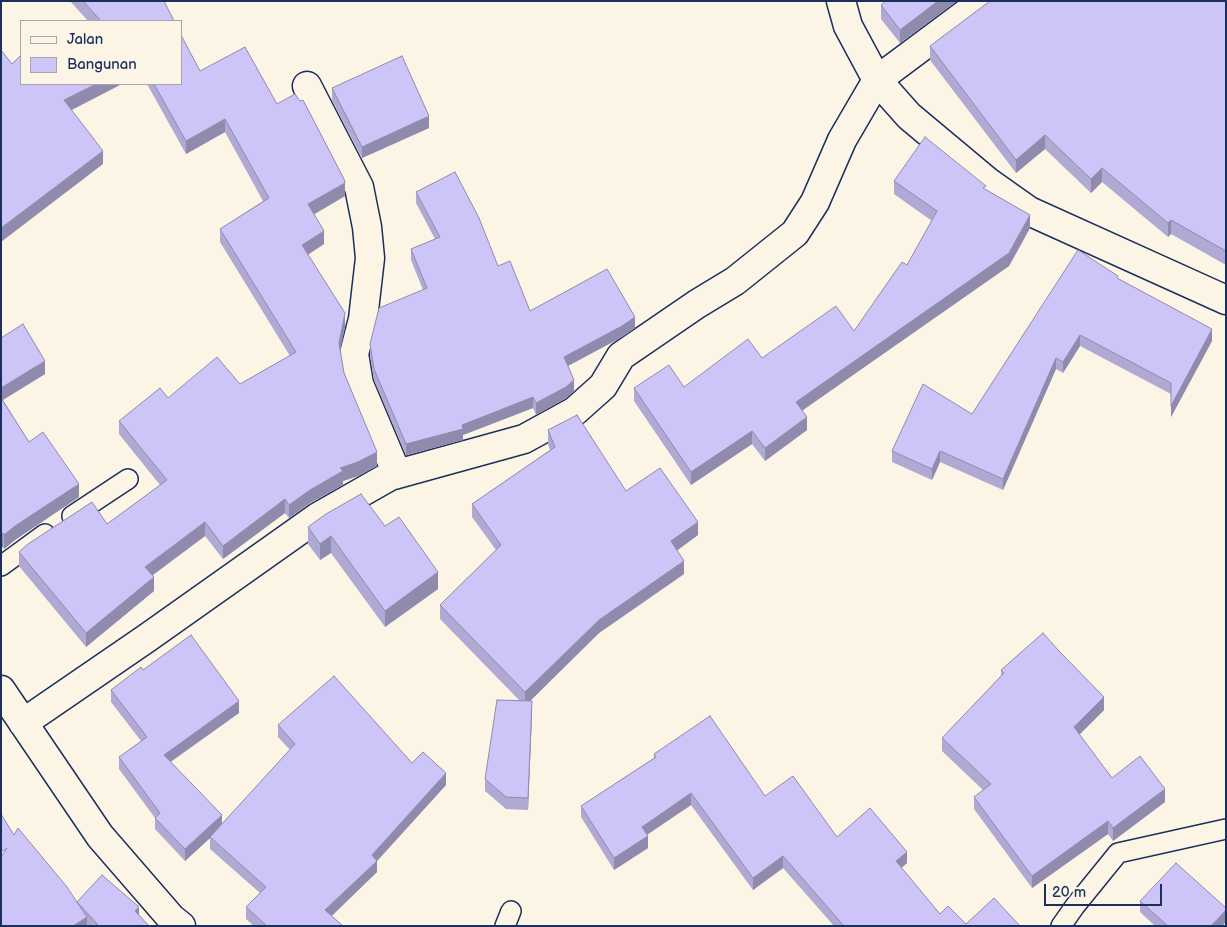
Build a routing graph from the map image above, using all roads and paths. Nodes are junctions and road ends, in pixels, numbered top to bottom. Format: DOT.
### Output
graph roads {
  1 [pos="841,1"];
  2 [pos="983,1"];
  3 [pos="877,80"];
  4 [pos="306,86"];
  5 [pos="1226,300"];
  6 [pos="397,474"];
  7 [pos="128,479"];
  8 [pos="1,566"];
  9 [pos="3,698"];
  10 [pos="23,722"];
  11 [pos="1226,829"];
  12 [pos="181,926"];
  13 [pos="1061,926"];
  1 -- 3 [label="street"];
  2 -- 3 [label="street"];
  3 -- 5 [label="street"];
  3 -- 6 [label="street"];
  4 -- 6 [label="street"];
  6 -- 10 [label="street"];
  7 -- 8 [label="lane"];
  9 -- 10 [label="street"];
  10 -- 12 [label="street"];
  11 -- 13 [label="lane"];
}
